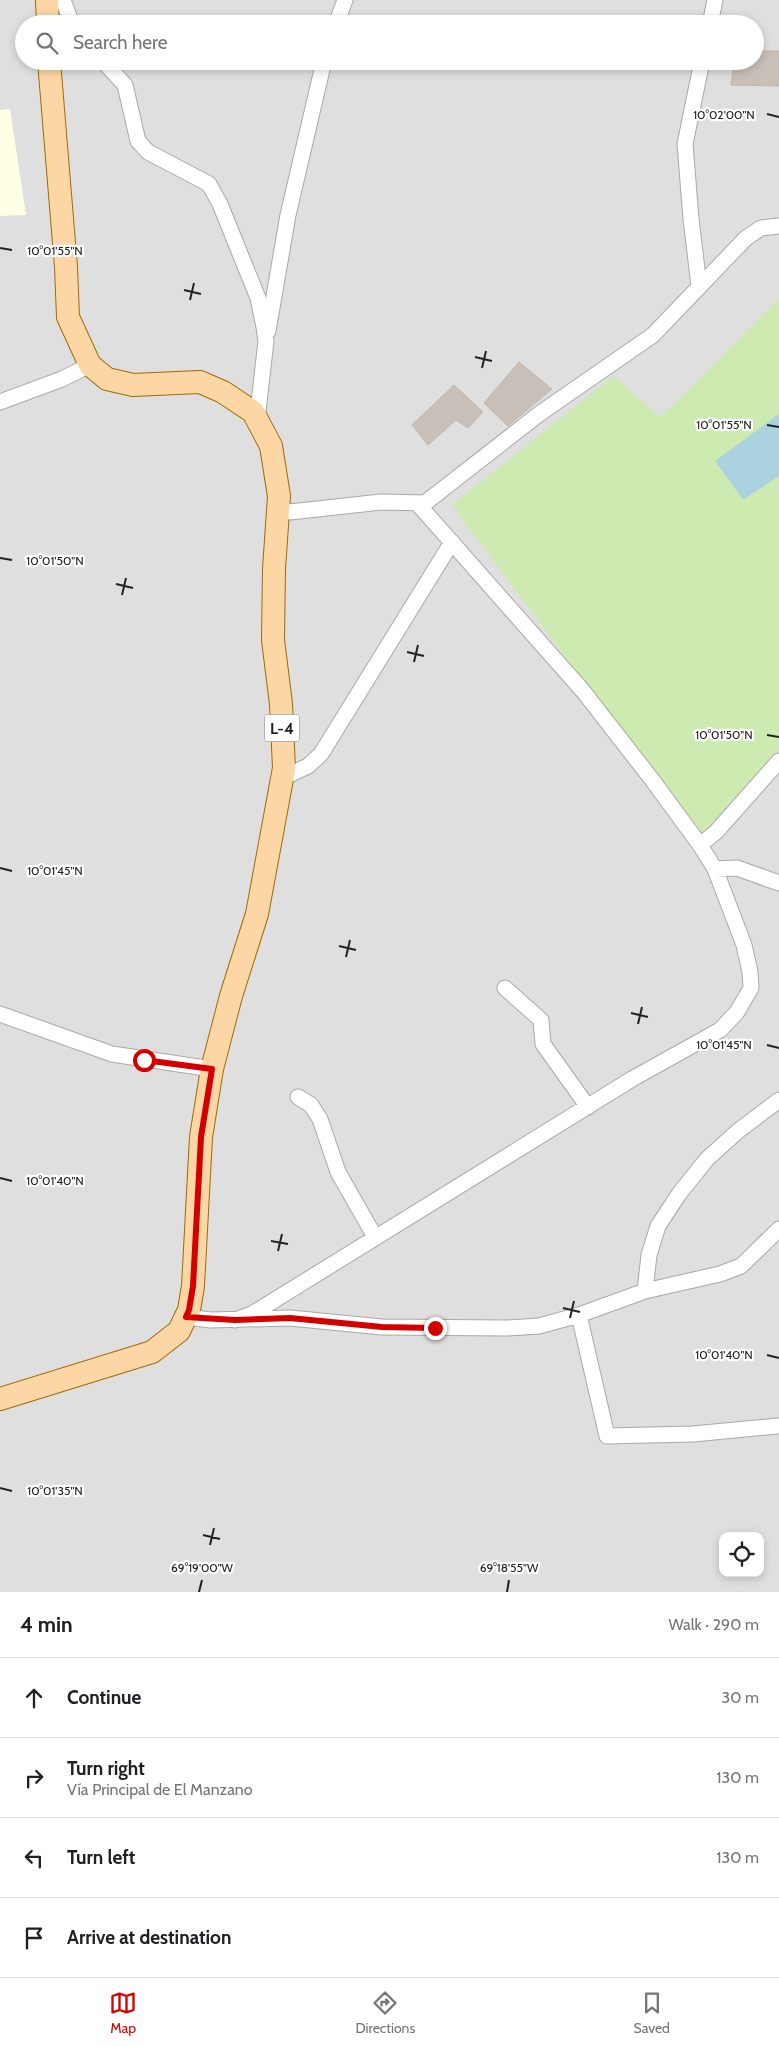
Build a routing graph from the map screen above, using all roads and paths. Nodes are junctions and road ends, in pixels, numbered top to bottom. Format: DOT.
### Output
graph roads {
  1 [pos="47,0"];
  2 [pos="63,0"];
  3 [pos="345,0"];
  4 [pos="716,0"];
  5 [pos="48,15"];
  6 [pos="69,15"];
  7 [pos="339,15"];
  8 [pos="712,15"];
  9 [pos="50,70"];
  10 [pos="111,70"];
  11 [pos="322,70"];
  12 [pos="700,70"];
  13 [pos="779,226"];
  14 [pos="699,286"];
  15 [pos="266,341"];
  16 [pos="90,365"];
  17 [pos="0,402"];
  18 [pos="257,420"];
  19 [pos="279,496"];
  20 [pos="417,503"];
  21 [pos="452,542"];
  22 [pos="779,761"];
  23 [pos="284,768"];
  24 [pos="700,845"];
  25 [pos="715,868"];
  26 [pos="779,883"];
  27 [pos="505,988"];
  28 [pos="0,1014"];
  29 [pos="212,1069"];
  30 [pos="298,1097"];
  31 [pos="779,1100"];
  32 [pos="588,1107"];
  33 [pos="779,1229"];
  34 [pos="375,1238"];
  35 [pos="645,1291"];
  36 [pos="580,1315"];
  37 [pos="186,1317"];
  38 [pos="235,1320"];
  39 [pos="0,1399"];
  40 [pos="778,1426"];
  1 -- 5 [label="main road"];
  2 -- 6 [label="street"];
  3 -- 7 [label="street"];
  4 -- 8 [label="street"];
  9 -- 16 [label="main road, L-4"];
  10 -- 15 [label="street"];
  11 -- 15 [label="street"];
  12 -- 14 [label="street"];
  13 -- 14 [label="street"];
  14 -- 20 [label="street"];
  15 -- 18 [label="street"];
  16 -- 17 [label="street"];
  16 -- 18 [label="main road, L-4"];
  18 -- 19 [label="main road, L-4"];
  19 -- 20 [label="street"];
  19 -- 23 [label="main road, L-4"];
  20 -- 21 [label="street"];
  21 -- 23 [label="street"];
  21 -- 24 [label="street"];
  22 -- 24 [label="street"];
  23 -- 29 [label="main road, L-4"];
  24 -- 25 [label="street"];
  25 -- 26 [label="street"];
  25 -- 32 [label="street"];
  27 -- 32 [label="street"];
  28 -- 29 [label="street"];
  29 -- 37 [label="main road, L-4"];
  30 -- 34 [label="street"];
  31 -- 35 [label="street"];
  32 -- 34 [label="street"];
  33 -- 35 [label="street"];
  34 -- 38 [label="street"];
  35 -- 36 [label="street"];
  36 -- 38 [label="street"];
  36 -- 40 [label="street"];
  37 -- 38 [label="street"];
  37 -- 39 [label="main road, L-4"];
}
